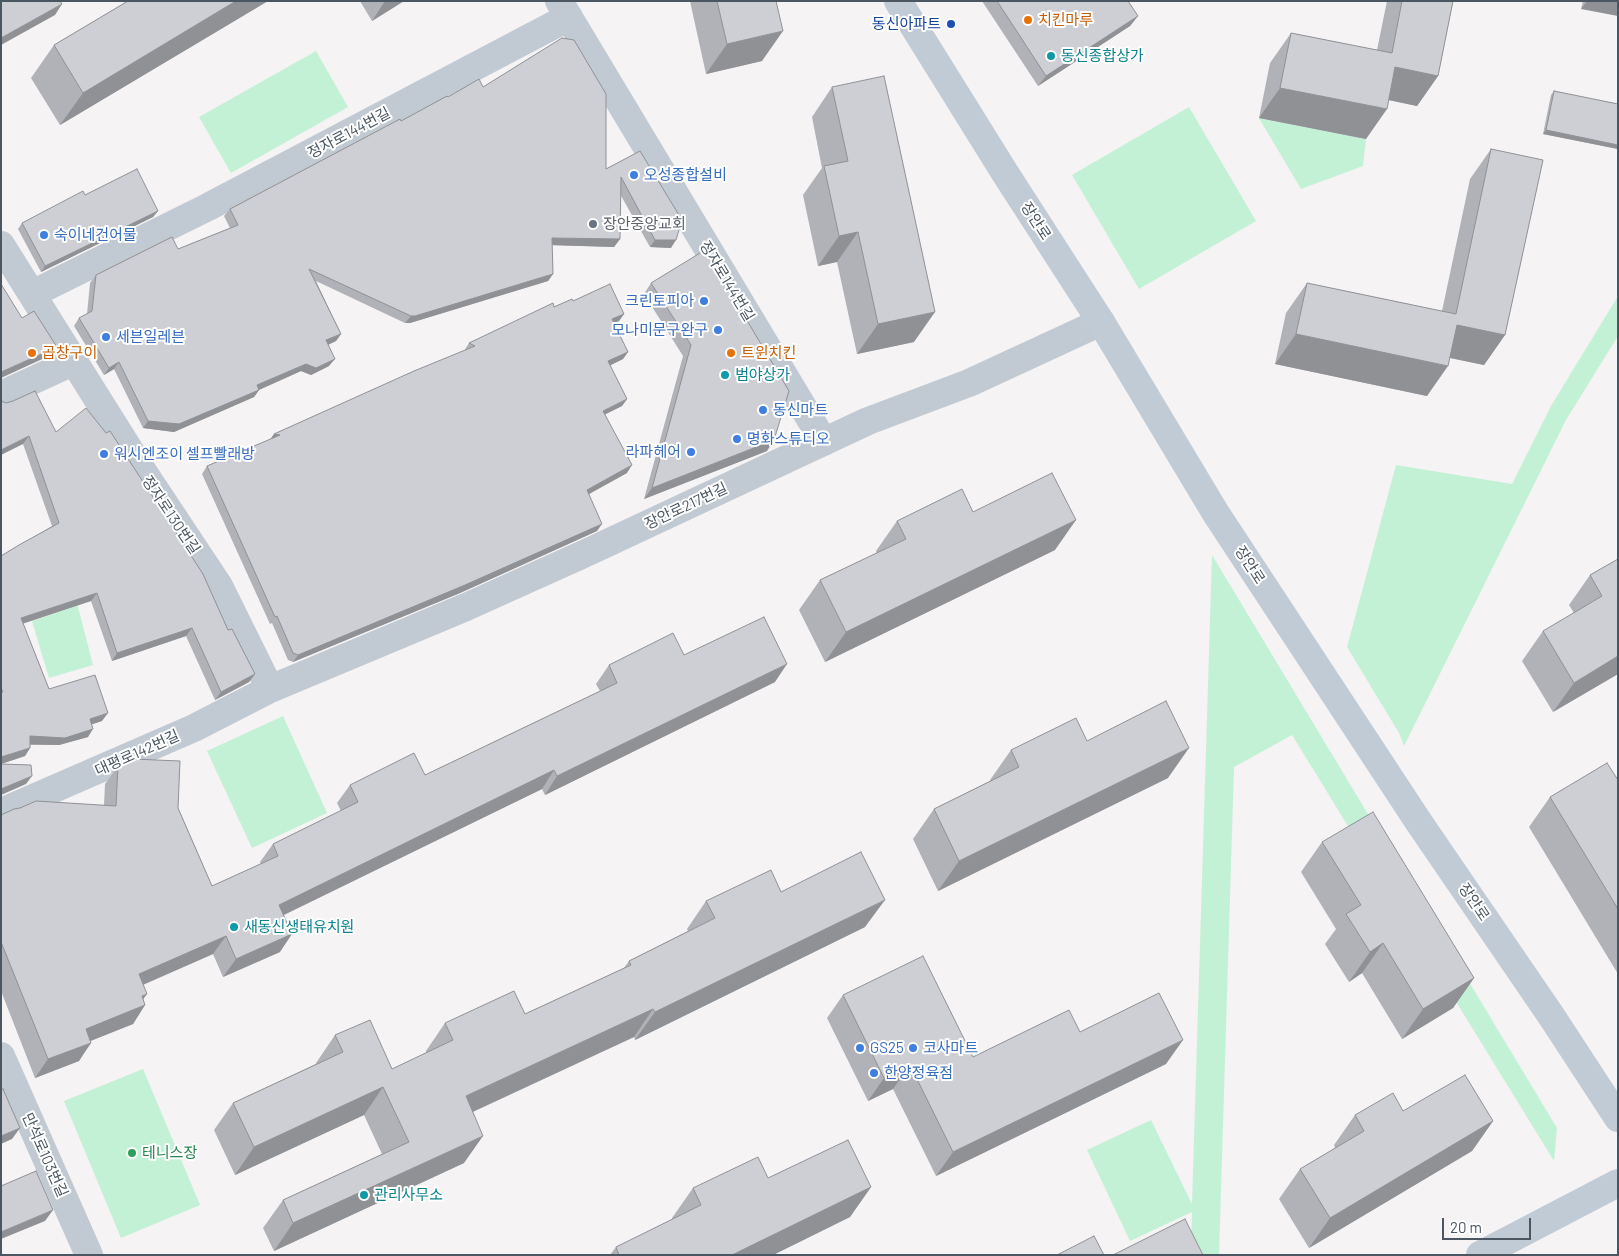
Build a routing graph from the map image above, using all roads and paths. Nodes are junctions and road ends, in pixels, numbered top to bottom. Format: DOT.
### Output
graph roads {
  1 [pos="898,1"];
  2 [pos="564,9"];
  3 [pos="1,245"];
  4 [pos="32,294"];
  5 [pos="1101,322"];
  6 [pos="75,361"];
  7 [pos="1,395"];
  8 [pos="824,442"];
  9 [pos="270,689"];
  10 [pos="1,812"];
  11 [pos="1,1056"];
  12 [pos="1618,1118"];
  13 [pos="1618,1183"];
  14 [pos="89,1255"];
  15 [pos="1480,1255"];
  1 -- 5 [label="main road, 장안로"];
  2 -- 4 [label="street, 정자로144번길"];
  2 -- 8 [label="street, 정자로144번길"];
  3 -- 4 [label="street, 정자로130번길"];
  4 -- 6 [label="street, 정자로130번길"];
  5 -- 8 [label="street, 장안로217번길"];
  5 -- 12 [label="main road, 장안로"];
  6 -- 7 [label="street"];
  6 -- 9 [label="street, 정자로130번길"];
  8 -- 9 [label="street, 장안로217번길"];
  9 -- 10 [label="street, 대평로142번길"];
  11 -- 14 [label="street, 만석로103번길"];
  13 -- 15 [label="main road"];
}
